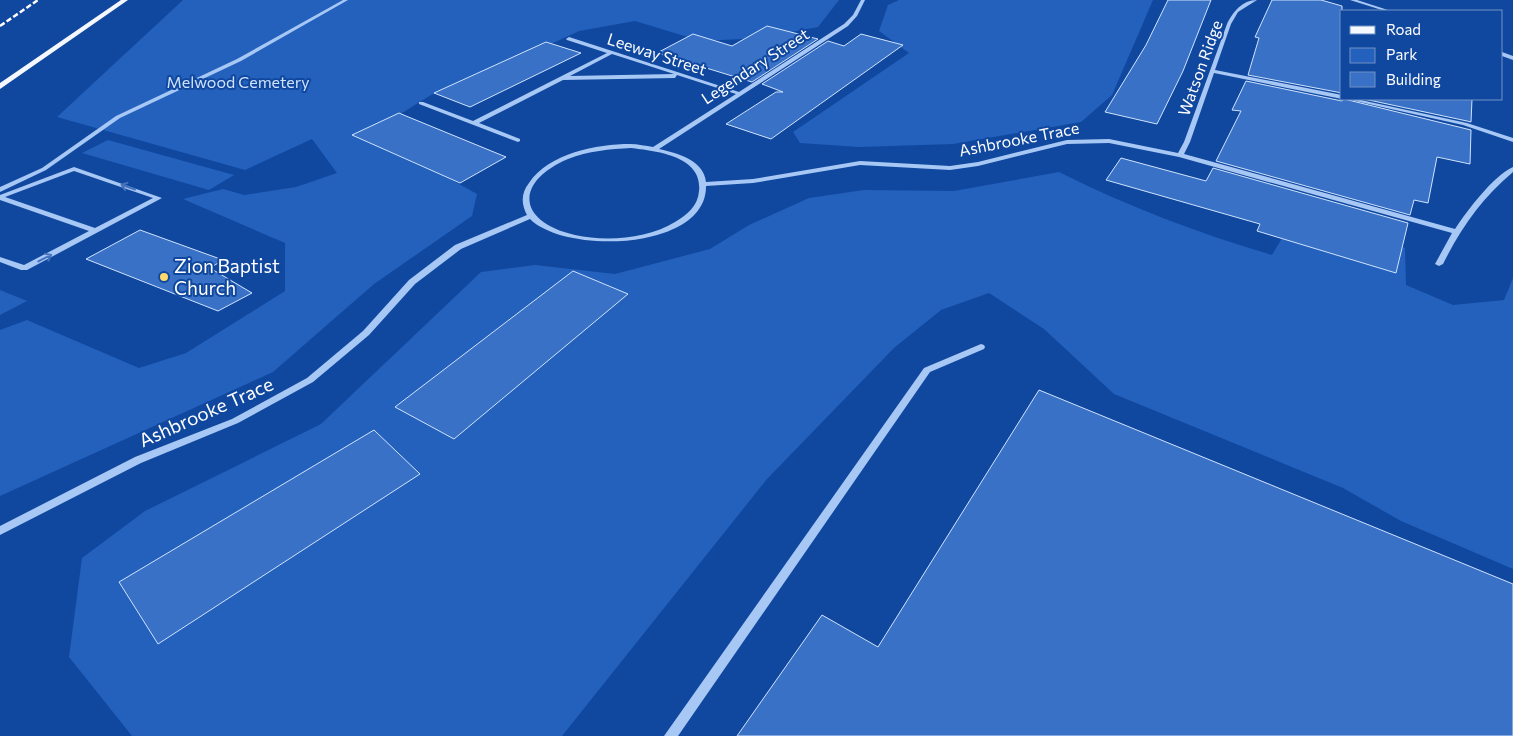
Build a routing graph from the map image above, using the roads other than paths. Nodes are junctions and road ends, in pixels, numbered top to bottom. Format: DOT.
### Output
graph roads {
  1 [pos="125,0"];
  2 [pos="346,0"];
  3 [pos="863,0"];
  4 [pos="1255,0"];
  5 [pos="1352,0"];
  6 [pos="1386,10"];
  7 [pos="569,39"];
  8 [pos="611,53"];
  9 [pos="1213,71"];
  10 [pos="682,75"];
  11 [pos="560,78"];
  12 [pos="0,87"];
  13 [pos="738,93"];
  14 [pos="1340,97"];
  15 [pos="1354,100"];
  16 [pos="421,102"];
  17 [pos="474,123"];
  18 [pos="518,140"];
  19 [pos="1513,140"];
  20 [pos="655,149"];
  21 [pos="1180,155"];
  22 [pos="1513,169"];
  23 [pos="705,184"];
  24 [pos="0,190"];
  25 [pos="0,197"];
  26 [pos="531,216"];
  27 [pos="96,231"];
  28 [pos="1456,232"];
  29 [pos="0,259"];
  30 [pos="1439,264"];
  31 [pos="981,347"];
  32 [pos="0,530"];
  33 [pos="670,736"];
  1 -- 12 [label="main road"];
  2 -- 24 [label="street"];
  3 -- 13 [label="street, Legendary Street"];
  4 -- 9 [label="street, Watson Ridge"];
  5 -- 6 [label="street"];
  7 -- 8 [label="street, Leeway Street"];
  8 -- 10 [label="street, Leeway Street"];
  8 -- 11 [label="street"];
  9 -- 14 [label="street"];
  9 -- 21 [label="street, Watson Ridge"];
  10 -- 11 [label="street"];
  10 -- 13 [label="street, Leeway Street"];
  11 -- 17 [label="street"];
  13 -- 20 [label="street, Legendary Street"];
  15 -- 19 [label="street"];
  16 -- 17 [label="street"];
  17 -- 18 [label="street"];
  20 -- 23 [label="street"];
  20 -- 26 [label="street"];
  21 -- 23 [label="street, Ashbrooke Trace"];
  21 -- 28 [label="street, Ashbrooke Trace"];
  22 -- 28 [label="street"];
  23 -- 26 [label="street"];
  25 -- 27 [label="street"];
  27 -- 25 [label="street, one-way"];
  26 -- 32 [label="street, Ashbrooke Trace"];
  29 -- 27 [label="street, one-way"];
  28 -- 30 [label="street"];
  31 -- 33 [label="street"];
}
